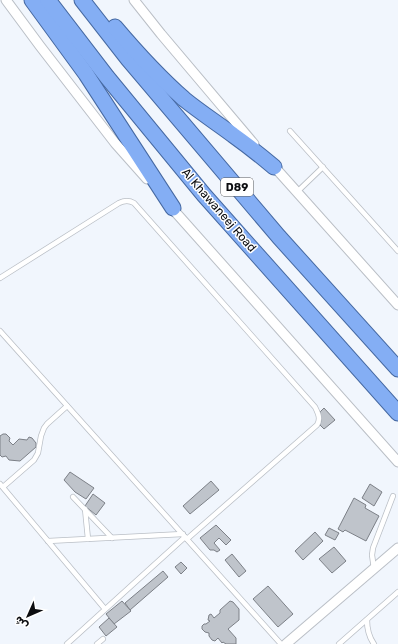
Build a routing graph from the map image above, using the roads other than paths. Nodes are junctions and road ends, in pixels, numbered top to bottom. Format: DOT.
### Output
graph roads {
  1 [pos="6,0"];
  2 [pos="32,0"];
  3 [pos="48,0"];
  4 [pos="82,0"];
  5 [pos="91,0"];
  6 [pos="134,0"];
  7 [pos="290,131"];
  8 [pos="274,167"];
  9 [pos="323,167"];
  10 [pos="297,192"];
  11 [pos="173,208"];
  12 [pos="398,251"];
  13 [pos="0,278"];
  14 [pos="398,305"];
  15 [pos="0,331"];
  16 [pos="398,369"];
  17 [pos="67,406"];
  18 [pos="398,414"];
  19 [pos="398,462"];
  20 [pos="1,486"];
  21 [pos="393,496"];
  22 [pos="73,497"];
  23 [pos="85,509"];
  24 [pos="185,537"];
  25 [pos="112,538"];
  26 [pos="88,539"];
  27 [pos="48,541"];
  28 [pos="398,548"];
  29 [pos="374,568"];
  30 [pos="398,592"];
  31 [pos="105,610"];
  32 [pos="367,620"];
  33 [pos="103,639"];
  34 [pos="68,644"];
  35 [pos="97,644"];
  36 [pos="281,644"];
  37 [pos="286,644"];
  38 [pos="339,644"];
  39 [pos="374,644"];
  1 -- 11 [label="street"];
  2 -- 11 [label="highway"];
  3 -- 18 [label="highway, Al Khawaneej Road"];
  4 -- 16 [label="highway, D89"];
  5 -- 8 [label="highway"];
  6 -- 8 [label="street"];
  7 -- 9 [label="lane"];
  8 -- 10 [label="street"];
  9 -- 10 [label="lane"];
  9 -- 12 [label="lane"];
  10 -- 14 [label="street"];
  11 -- 19 [label="street"];
  13 -- 24 [label="lane"];
  15 -- 17 [label="lane"];
  17 -- 20 [label="lane"];
  17 -- 24 [label="lane"];
  20 -- 27 [label="lane"];
  21 -- 29 [label="lane"];
  22 -- 23 [label="lane"];
  23 -- 25 [label="lane"];
  23 -- 26 [label="lane"];
  24 -- 25 [label="lane"];
  24 -- 31 [label="lane"];
  24 -- 36 [label="lane"];
  25 -- 26 [label="lane"];
  26 -- 27 [label="lane"];
  27 -- 31 [label="lane"];
  28 -- 29 [label="street"];
  29 -- 37 [label="street"];
  30 -- 32 [label="lane"];
  31 -- 34 [label="lane"];
  32 -- 38 [label="lane"];
  32 -- 39 [label="lane"];
  33 -- 35 [label="lane"];
}
